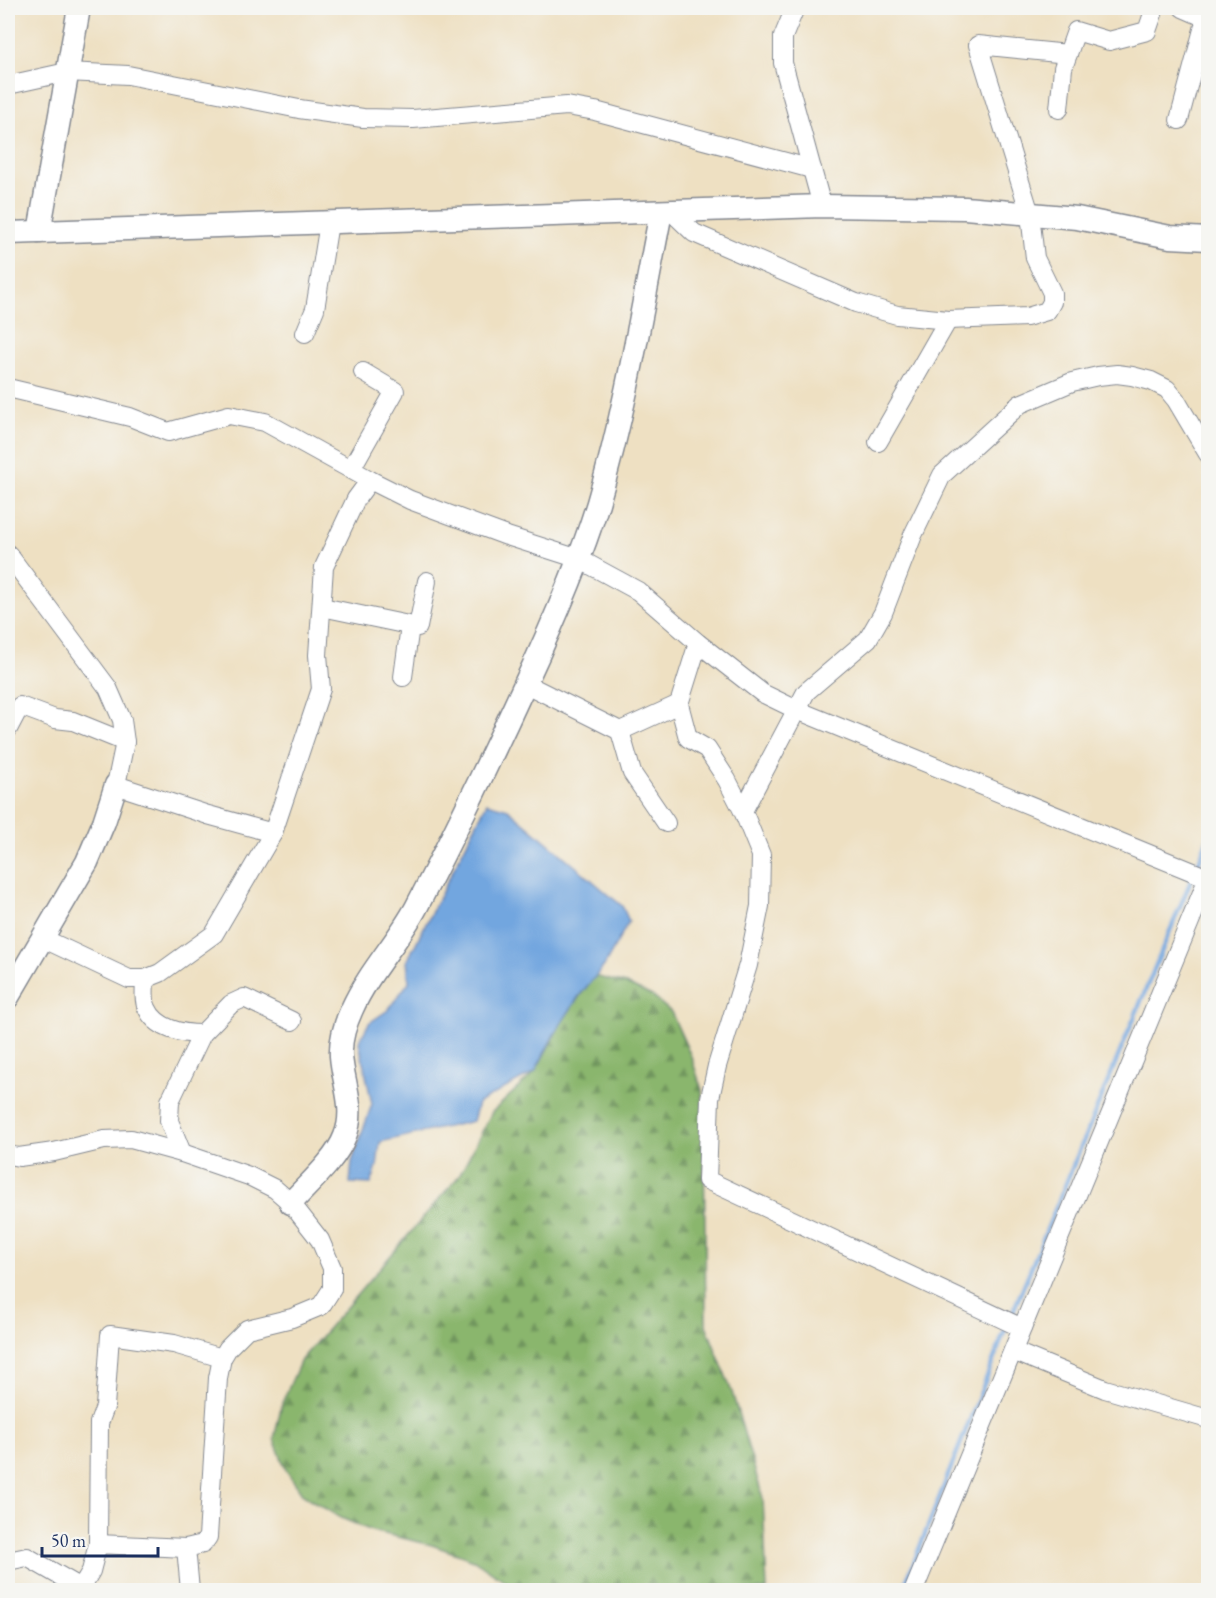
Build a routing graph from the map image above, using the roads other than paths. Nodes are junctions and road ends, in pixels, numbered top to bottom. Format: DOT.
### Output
graph roads {
  1 [pos="79,8"];
  2 [pos="795,8"];
  3 [pos="1155,8"];
  4 [pos="1183,8"];
  5 [pos="1208,16"];
  6 [pos="1068,54"];
  7 [pos="67,72"];
  8 [pos="8,85"];
  9 [pos="1059,109"];
  10 [pos="1179,120"];
  11 [pos="812,169"];
  12 [pos="822,206"];
  13 [pos="666,212"];
  14 [pos="1030,214"];
  15 [pos="329,223"];
  16 [pos="39,232"];
  17 [pos="8,233"];
  18 [pos="1209,239"];
  19 [pos="948,320"];
  20 [pos="304,333"];
  21 [pos="363,372"];
  22 [pos="8,388"];
  23 [pos="878,442"];
  24 [pos="1209,454"];
  25 [pos="351,469"];
  26 [pos="370,480"];
  27 [pos="8,554"];
  28 [pos="579,559"];
  29 [pos="427,581"];
  30 [pos="322,607"];
  31 [pos="410,626"];
  32 [pos="698,643"];
  33 [pos="403,677"];
  34 [pos="526,684"];
  35 [pos="679,704"];
  36 [pos="797,710"];
  37 [pos="8,729"];
  38 [pos="620,731"];
  39 [pos="125,742"];
  40 [pos="116,785"];
  41 [pos="743,811"];
  42 [pos="666,823"];
  43 [pos="273,833"];
  44 [pos="42,938"];
  45 [pos="145,979"];
  46 [pos="8,997"];
  47 [pos="292,1021"];
  48 [pos="202,1034"];
  49 [pos="182,1153"];
  50 [pos="8,1155"];
  51 [pos="291,1203"];
  52 [pos="1022,1328"];
  53 [pos="1012,1351"];
  54 [pos="222,1358"];
  55 [pos="1209,1419"];
  56 [pos="98,1544"];
  57 [pos="186,1548"];
  58 [pos="8,1561"];
  59 [pos="190,1590"];
  60 [pos="914,1590"];
  1 -- 7 [label="street"];
  2 -- 11 [label="street"];
  3 -- 6 [label="street"];
  4 -- 5 [label="street"];
  5 -- 10 [label="street"];
  6 -- 9 [label="street"];
  6 -- 14 [label="street"];
  7 -- 8 [label="street"];
  7 -- 11 [label="street"];
  7 -- 16 [label="street"];
  11 -- 12 [label="street"];
  12 -- 13 [label="street"];
  12 -- 14 [label="street"];
  13 -- 15 [label="street"];
  13 -- 19 [label="street"];
  13 -- 28 [label="street"];
  14 -- 18 [label="street"];
  14 -- 19 [label="street"];
  15 -- 16 [label="street"];
  15 -- 20 [label="street"];
  16 -- 17 [label="street"];
  19 -- 23 [label="street"];
  21 -- 25 [label="street"];
  22 -- 25 [label="street"];
  24 -- 36 [label="street"];
  25 -- 26 [label="street"];
  26 -- 28 [label="street"];
  26 -- 30 [label="street"];
  27 -- 39 [label="street"];
  28 -- 32 [label="street"];
  28 -- 34 [label="street"];
  29 -- 31 [label="street"];
  30 -- 31 [label="street"];
  30 -- 43 [label="street"];
  31 -- 33 [label="street"];
  32 -- 35 [label="street"];
  32 -- 36 [label="street"];
  34 -- 38 [label="street"];
  34 -- 51 [label="street"];
  35 -- 38 [label="street"];
  35 -- 41 [label="street"];
  36 -- 41 [label="street"];
  36 -- 52 [label="street"];
  37 -- 39 [label="street"];
  38 -- 42 [label="street"];
  39 -- 40 [label="street"];
  40 -- 43 [label="street"];
  40 -- 44 [label="street"];
  41 -- 52 [label="street"];
  43 -- 45 [label="street"];
  44 -- 45 [label="street"];
  44 -- 46 [label="street"];
  45 -- 48 [label="street"];
  47 -- 48 [label="street"];
  48 -- 49 [label="street"];
  49 -- 50 [label="street"];
  49 -- 51 [label="street"];
  51 -- 54 [label="street"];
  52 -- 53 [label="street"];
  53 -- 55 [label="street"];
  53 -- 60 [label="street"];
  54 -- 56 [label="street"];
  54 -- 57 [label="street"];
  56 -- 57 [label="street"];
  56 -- 58 [label="street"];
  57 -- 59 [label="street"];
}
